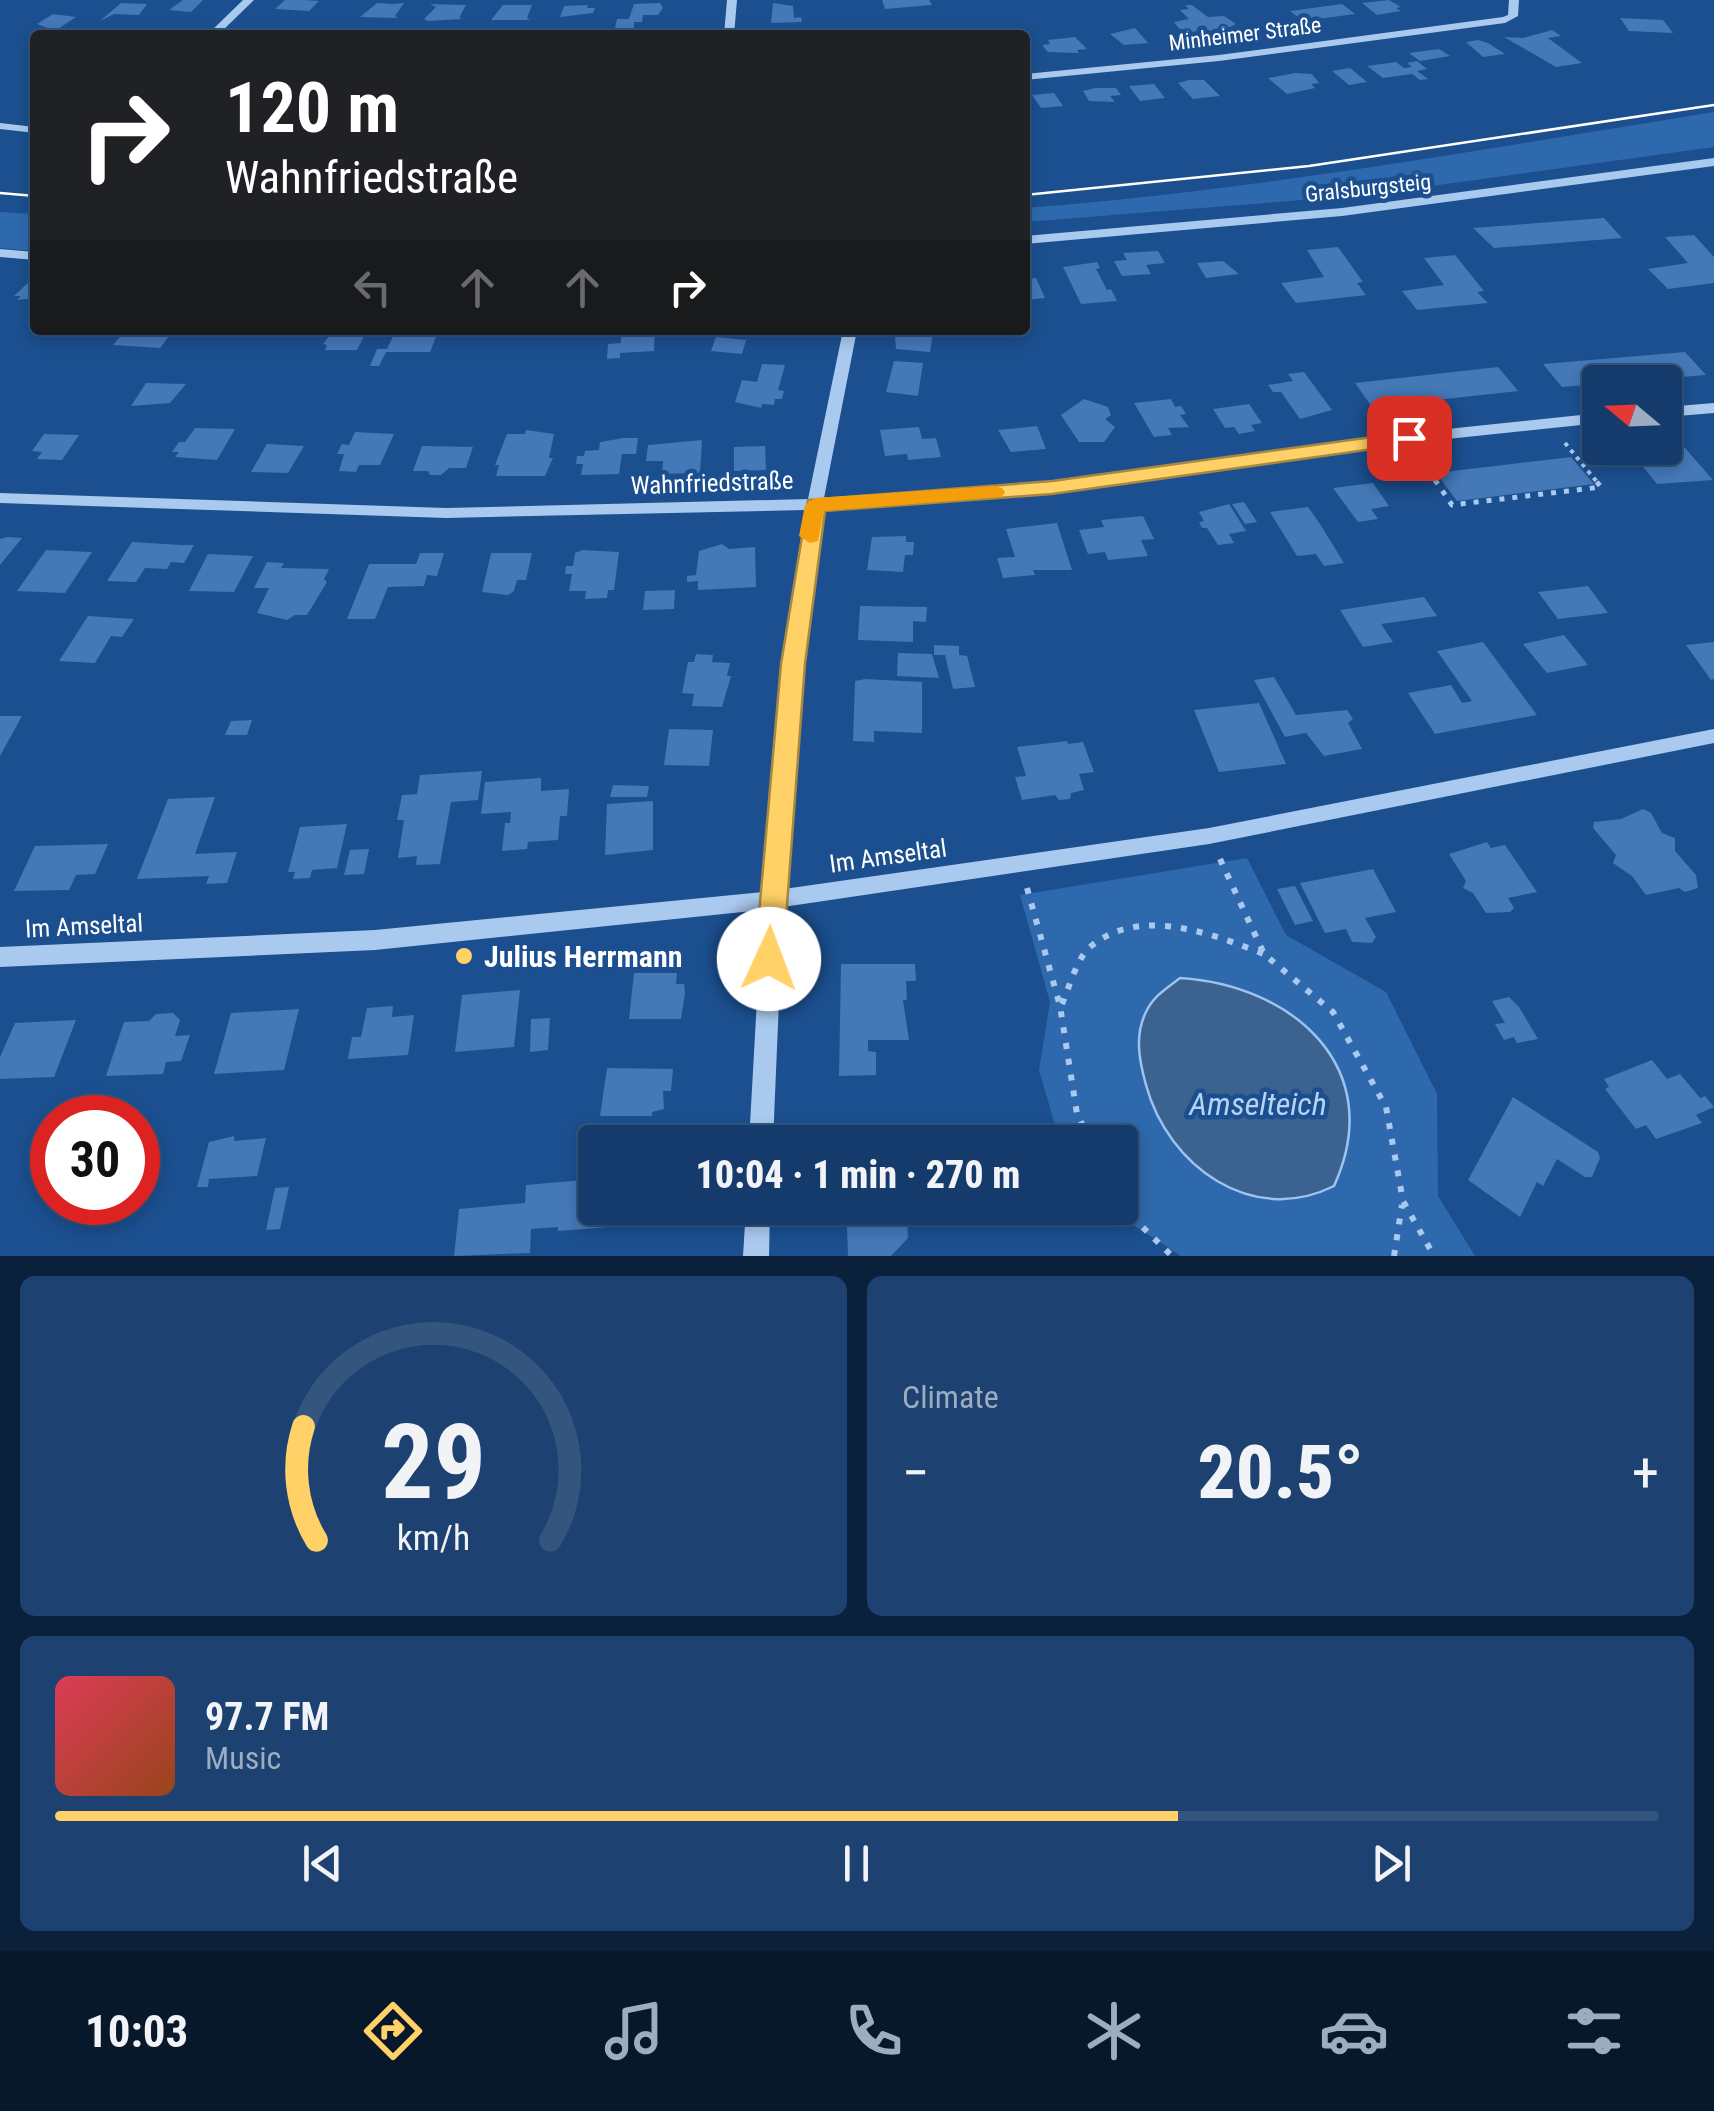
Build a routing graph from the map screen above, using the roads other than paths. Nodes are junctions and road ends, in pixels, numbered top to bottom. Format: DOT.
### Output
graph roads {
  1 [pos="249,0"];
  2 [pos="732,0"];
  3 [pos="1514,0"];
  4 [pos="217,30"];
  5 [pos="729,30"];
  6 [pos="1030,77"];
  7 [pos="0,126"];
  8 [pos="30,129"];
  9 [pos="1714,162"];
  10 [pos="1030,240"];
  11 [pos="8,254"];
  12 [pos="0,268"];
  13 [pos="849,335"];
  14 [pos="1714,408"];
  15 [pos="1682,411"];
  16 [pos="1582,420"];
  17 [pos="0,498"];
  18 [pos="815,505"];
  19 [pos="1714,736"];
  20 [pos="771,900"];
  21 [pos="0,958"];
  22 [pos="762,1125"];
  23 [pos="757,1225"];
  24 [pos="756,1256"];
  1 -- 4 [label="street"];
  2 -- 5 [label="street"];
  3 -- 6 [label="street, Minheimer Straße"];
  7 -- 8 [label="street"];
  9 -- 10 [label="street, Gralsburgsteig"];
  11 -- 12 [label="street"];
  13 -- 18 [label="street"];
  14 -- 15 [label="street"];
  16 -- 18 [label="street, Wahnfriedstraße"];
  17 -- 18 [label="street, Wahnfriedstraße"];
  18 -- 20 [label="street"];
  19 -- 20 [label="street, Im Amseltal"];
  20 -- 21 [label="street, Im Amseltal"];
  20 -- 22 [label="street"];
  23 -- 24 [label="street"];
}
